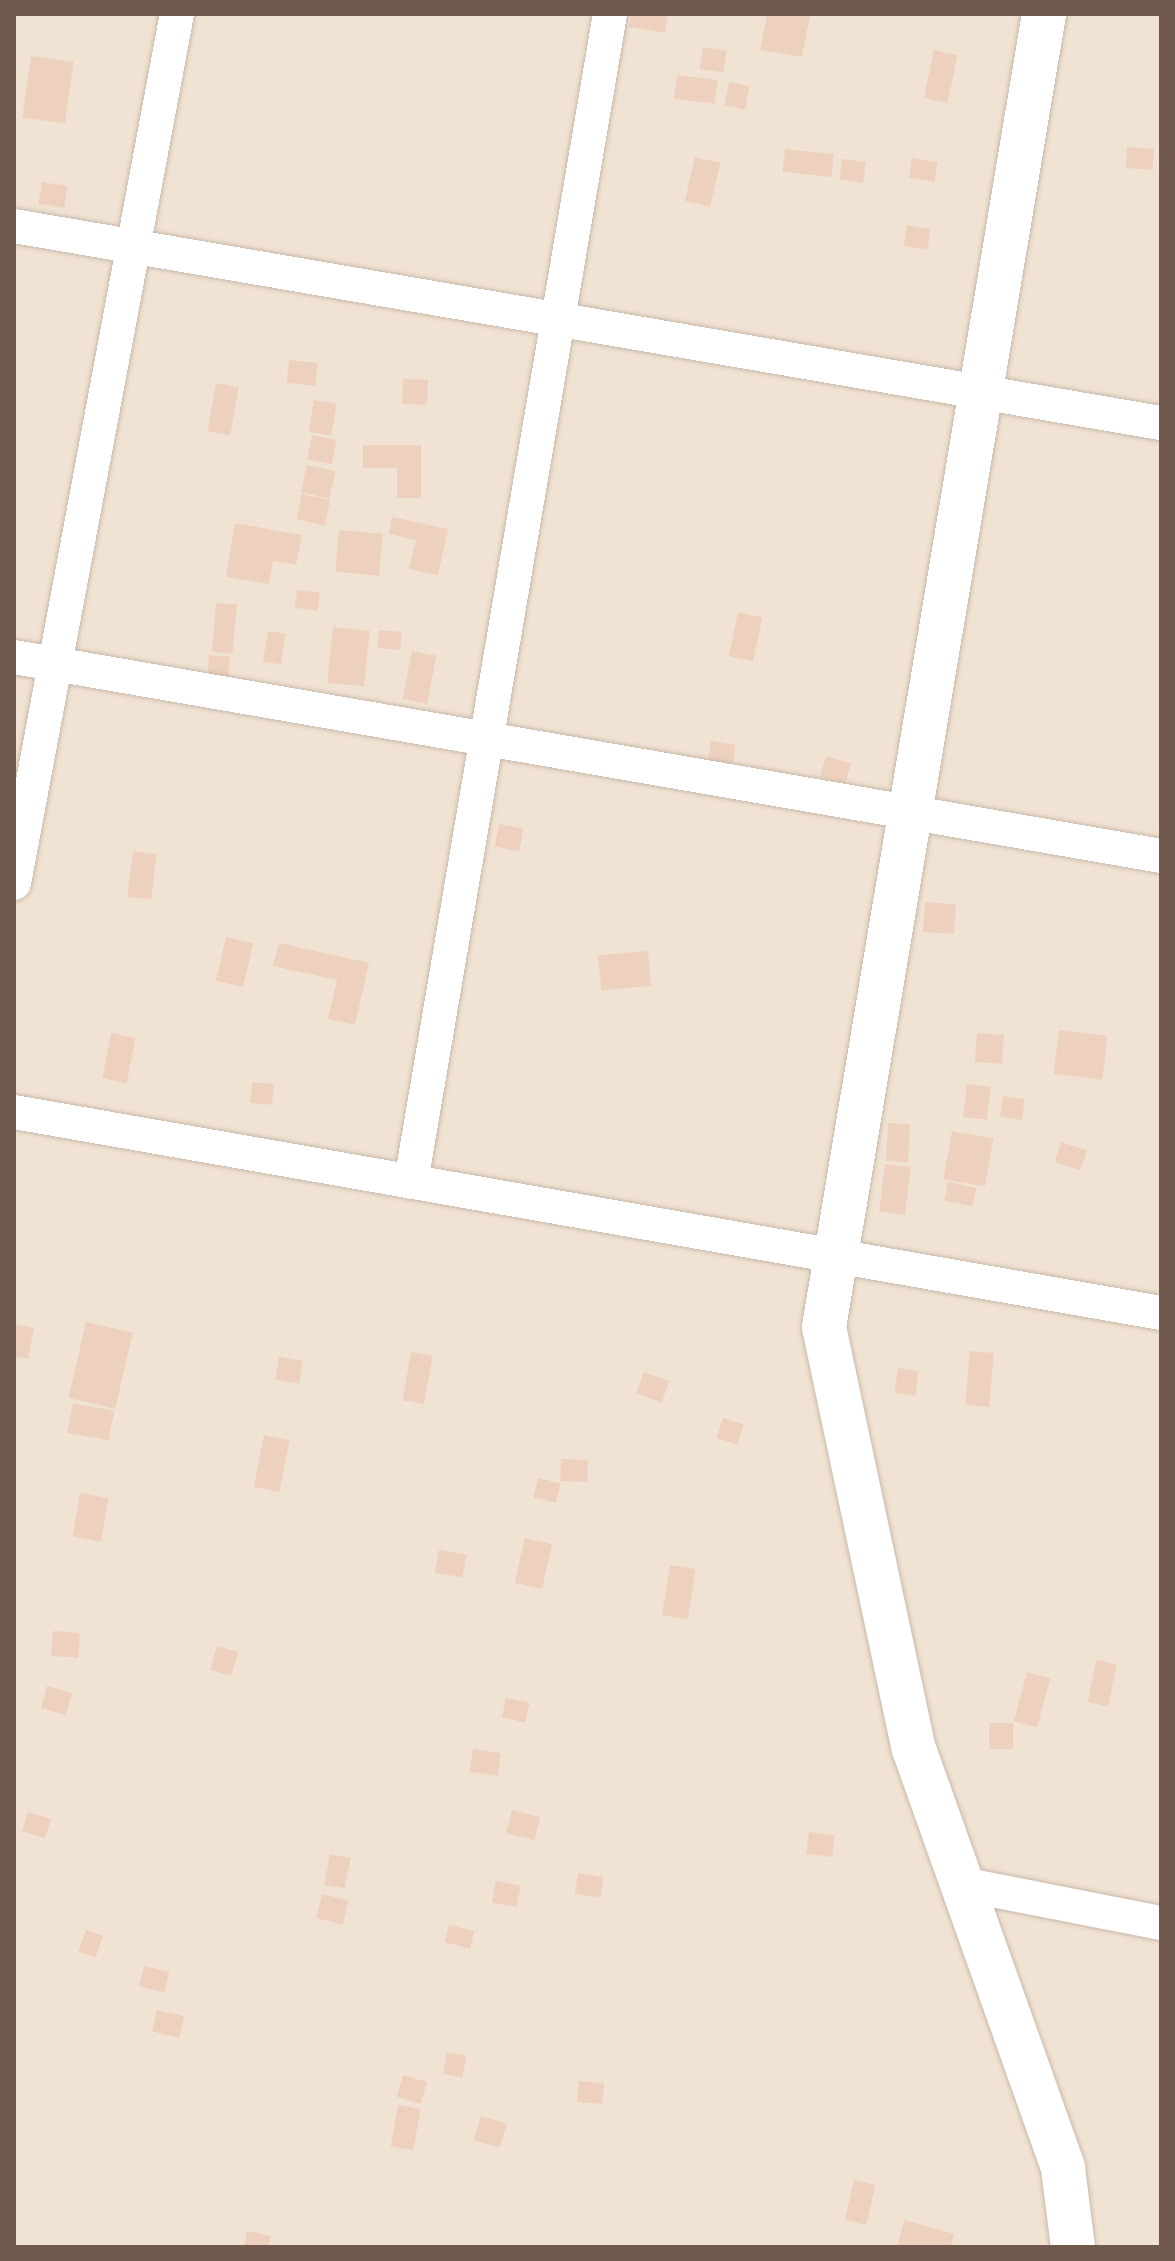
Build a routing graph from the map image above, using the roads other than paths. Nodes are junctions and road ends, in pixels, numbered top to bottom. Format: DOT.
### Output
graph roads {
  1 [pos="177,14"];
  2 [pos="610,14"];
  3 [pos="1044,14"];
  4 [pos="14,226"];
  5 [pos="133,247"];
  6 [pos="558,319"];
  7 [pos="981,392"];
  8 [pos="1161,423"];
  9 [pos="14,657"];
  10 [pos="55,664"];
  11 [pos="487,739"];
  12 [pos="910,812"];
  13 [pos="1161,856"];
  14 [pos="14,883"];
  15 [pos="14,1112"];
  16 [pos="411,1182"];
  17 [pos="836,1257"];
  18 [pos="1161,1313"];
  19 [pos="962,1884"];
  20 [pos="1161,1923"];
  21 [pos="1073,2247"];
  1 -- 5 [label="street"];
  2 -- 6 [label="street"];
  3 -- 7 [label="street"];
  4 -- 5 [label="street"];
  5 -- 6 [label="street"];
  5 -- 10 [label="street"];
  6 -- 7 [label="street"];
  6 -- 11 [label="street"];
  7 -- 8 [label="street"];
  7 -- 12 [label="street"];
  9 -- 10 [label="street"];
  10 -- 11 [label="street"];
  10 -- 14 [label="street"];
  11 -- 12 [label="street"];
  11 -- 16 [label="street"];
  12 -- 13 [label="street"];
  12 -- 17 [label="street"];
  15 -- 16 [label="street"];
  16 -- 17 [label="street"];
  17 -- 18 [label="street"];
  17 -- 19 [label="street"];
  19 -- 20 [label="street"];
  19 -- 21 [label="street"];
}
